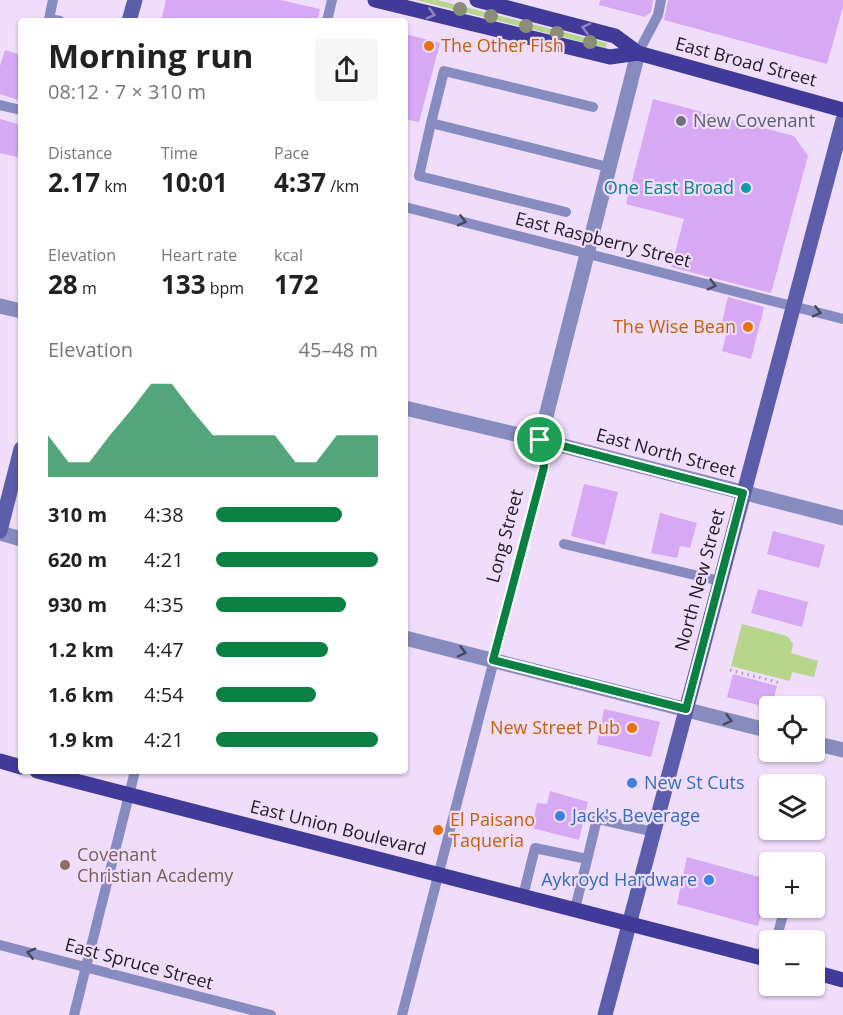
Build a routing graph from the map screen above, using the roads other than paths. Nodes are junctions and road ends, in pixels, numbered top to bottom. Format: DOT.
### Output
graph roads {
  1 [pos="53,0"];
  2 [pos="135,0"];
  3 [pos="332,0"];
  4 [pos="375,0"];
  5 [pos="477,0"];
  6 [pos="661,0"];
  7 [pos="49,18"];
  8 [pos="130,18"];
  9 [pos="328,18"];
  10 [pos="638,53"];
  11 [pos="0,105"];
  12 [pos="592,107"];
  13 [pos="18,109"];
  14 [pos="843,110"];
  15 [pos="843,120"];
  16 [pos="431,123"];
  17 [pos="608,167"];
  18 [pos="408,208"];
  19 [pos="566,212"];
  20 [pos="586,252"];
  21 [pos="0,306"];
  22 [pos="792,306"];
  23 [pos="18,310"];
  24 [pos="843,319"];
  25 [pos="408,409"];
  26 [pos="540,440"];
  27 [pos="18,461"];
  28 [pos="743,493"];
  29 [pos="843,518"];
  30 [pos="0,532"];
  31 [pos="18,538"];
  32 [pos="564,544"];
  33 [pos="720,581"];
  34 [pos="408,639"];
  35 [pos="493,660"];
  36 [pos="686,709"];
  37 [pos="759,728"];
  38 [pos="825,746"];
  39 [pos="843,750"];
  40 [pos="0,762"];
  41 [pos="18,766"];
  42 [pos="48,774"];
  43 [pos="134,774"];
  44 [pos="129,795"];
  45 [pos="654,832"];
  46 [pos="587,859"];
  47 [pos="440,874"];
  48 [pos="523,896"];
  49 [pos="575,909"];
  50 [pos="630,923"];
  51 [pos="0,945"];
  52 [pos="759,957"];
  53 [pos="86,968"];
  54 [pos="825,975"];
  55 [pos="843,980"];
  56 [pos="74,1015"];
  57 [pos="271,1015"];
  58 [pos="402,1015"];
  59 [pos="605,1015"];
  1 -- 7 [label="lane"];
  2 -- 8 [label="main road"];
  3 -- 9 [label="lane"];
  4 -- 10 [label="main road, East Broad Street, one-way"];
  10 -- 5 [label="main road, East Broad Street, one-way"];
  6 -- 10 [label="lane, Long Street"];
  10 -- 14 [label="main road, East Broad Street"];
  10 -- 17 [label="street, Long Street"];
  11 -- 13 [label="lane"];
  12 -- 16 [label="lane"];
  15 -- 22 [label="main road, North New Street"];
  16 -- 17 [label="lane"];
  16 -- 19 [label="lane"];
  17 -- 20 [label="street, Long Street"];
  18 -- 20 [label="lane, East Raspberry Street, one-way"];
  20 -- 22 [label="lane, East Raspberry Street, one-way"];
  20 -- 26 [label="street, Long Street"];
  21 -- 23 [label="street"];
  22 -- 24 [label="lane, East Raspberry Street, one-way"];
  22 -- 28 [label="main road, North New Street"];
  25 -- 26 [label="street, East North Street"];
  26 -- 28 [label="street, East North Street"];
  26 -- 35 [label="lane, Long Street"];
  27 -- 30 [label="main road"];
  28 -- 29 [label="street, East North Street"];
  28 -- 33 [label="main road, North New Street"];
  30 -- 31 [label="street"];
  32 -- 33 [label="lane"];
  33 -- 36 [label="main road, North New Street"];
  34 -- 35 [label="street, one-way"];
  35 -- 36 [label="street"];
  35 -- 47 [label="lane, Long Street"];
  36 -- 37 [label="street, one-way"];
  36 -- 45 [label="main road, North New Street"];
  38 -- 39 [label="street"];
  40 -- 41 [label="main road"];
  42 -- 44 [label="main road, East Union Boulevard"];
  43 -- 44 [label="lane"];
  44 -- 47 [label="main road, East Union Boulevard"];
  44 -- 53 [label="lane"];
  45 -- 46 [label="lane"];
  45 -- 50 [label="main road, North New Street"];
  46 -- 48 [label="lane"];
  46 -- 49 [label="lane"];
  47 -- 48 [label="main road, East Union Boulevard"];
  47 -- 58 [label="lane, Long Street"];
  48 -- 49 [label="main road, East Union Boulevard"];
  49 -- 50 [label="main road, East Union Boulevard"];
  50 -- 52 [label="main road, East Union Boulevard"];
  50 -- 59 [label="main road, North New Street"];
  53 -- 51 [label="lane, East Spruce Street, one-way"];
  53 -- 56 [label="lane"];
  53 -- 57 [label="lane, East Spruce Street"];
  54 -- 55 [label="main road"];
}
